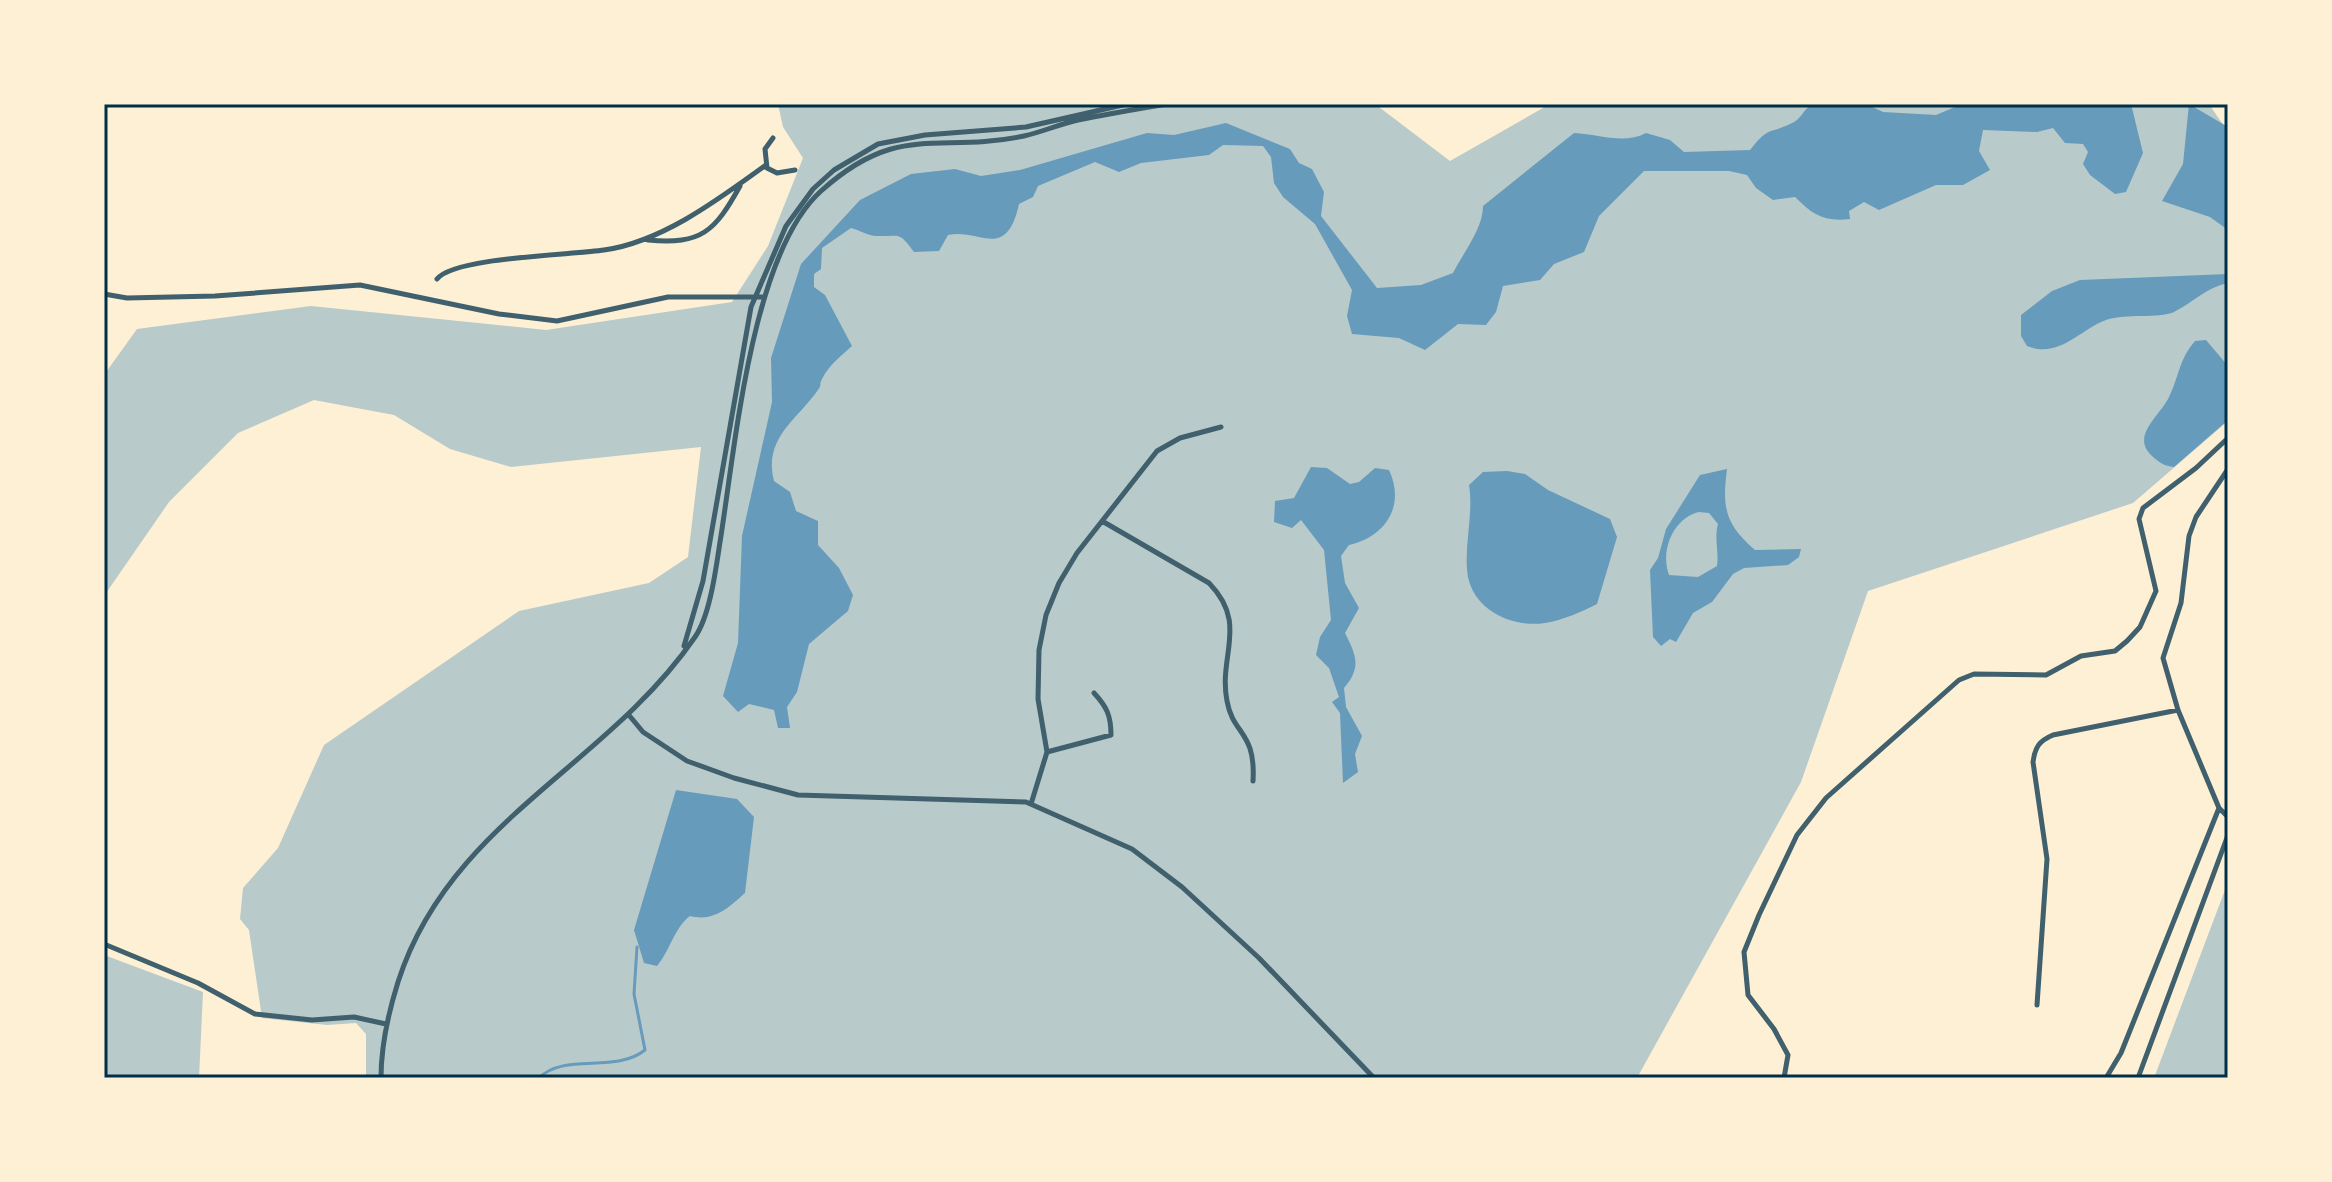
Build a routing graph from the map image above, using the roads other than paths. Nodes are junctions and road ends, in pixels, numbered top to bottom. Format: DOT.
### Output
graph roads {
  1 [pos="1127,104"];
  2 [pos="1167,104"];
  3 [pos="773,138"];
  4 [pos="766,165"];
  5 [pos="795,170"];
  6 [pos="741,183"];
  7 [pos="643,240"];
  8 [pos="437,279"];
  9 [pos="104,294"];
  10 [pos="754,297"];
  11 [pos="763,297"];
  12 [pos="1221,427"];
  13 [pos="2228,438"];
  14 [pos="2228,469"];
  15 [pos="1102,521"];
  16 [pos="683,651"];
  17 [pos="1094,693"];
  18 [pos="2178,710"];
  19 [pos="628,714"];
  20 [pos="1047,752"];
  21 [pos="1253,781"];
  22 [pos="1031,804"];
  23 [pos="2219,808"];
  24 [pos="2228,817"];
  25 [pos="2228,835"];
  26 [pos="104,944"];
  27 [pos="2037,1005"];
  28 [pos="386,1024"];
  29 [pos="381,1078"];
  30 [pos="1374,1078"];
  31 [pos="1784,1078"];
  32 [pos="2106,1078"];
  33 [pos="2138,1078"];
  1 -- 10 [label="street"];
  2 -- 11 [label="street"];
  3 -- 4 [label="street"];
  4 -- 5 [label="street"];
  4 -- 6 [label="street"];
  6 -- 7 [label="street"];
  6 -- 7 [label="street"];
  7 -- 8 [label="street"];
  9 -- 10 [label="street"];
  10 -- 11 [label="street"];
  10 -- 16 [label="street"];
  11 -- 16 [label="street"];
  12 -- 15 [label="street"];
  13 -- 31 [label="street"];
  14 -- 18 [label="street"];
  15 -- 20 [label="street"];
  15 -- 21 [label="street"];
  16 -- 19 [label="street"];
  17 -- 20 [label="street"];
  18 -- 23 [label="street"];
  18 -- 27 [label="street"];
  19 -- 22 [label="street"];
  19 -- 28 [label="street"];
  20 -- 22 [label="street"];
  22 -- 30 [label="street"];
  23 -- 24 [label="street"];
  23 -- 32 [label="street"];
  25 -- 33 [label="street"];
  26 -- 28 [label="street"];
  28 -- 29 [label="street"];
}
